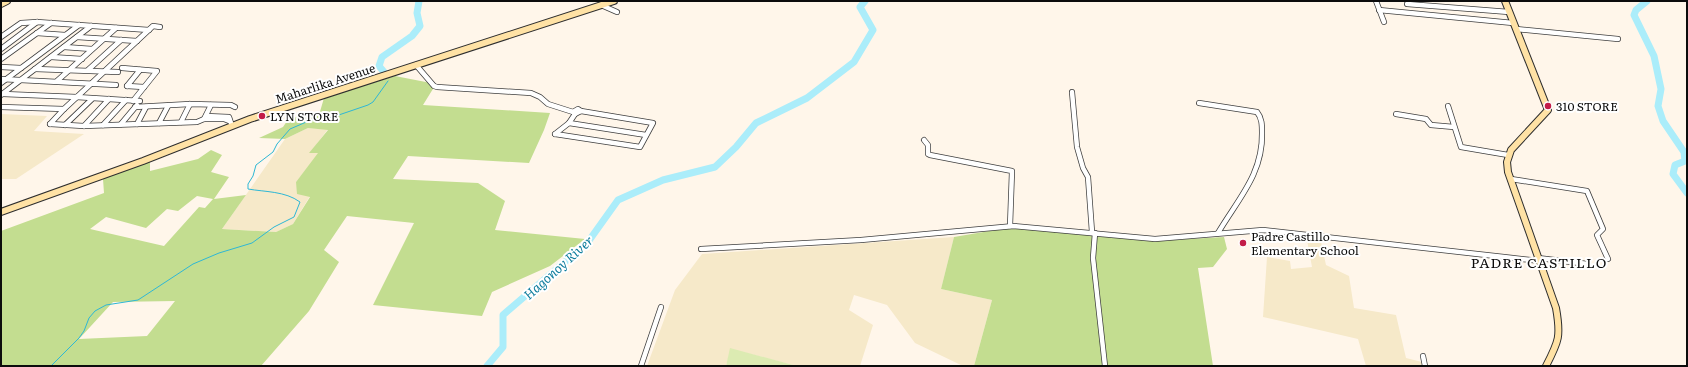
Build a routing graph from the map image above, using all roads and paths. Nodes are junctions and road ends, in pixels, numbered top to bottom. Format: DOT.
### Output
graph roads {
  1 [pos="7,1"];
  2 [pos="614,1"];
  3 [pos="1376,1"];
  4 [pos="1505,1"];
  5 [pos="1,4"];
  6 [pos="1407,4"];
  7 [pos="601,5"];
  8 [pos="1379,10"];
  9 [pos="617,12"];
  10 [pos="1508,12"];
  11 [pos="37,22"];
  12 [pos="1384,22"];
  13 [pos="51,23"];
  14 [pos="1513,23"];
  15 [pos="79,25"];
  16 [pos="91,26"];
  17 [pos="160,27"];
  18 [pos="116,28"];
  19 [pos="149,30"];
  20 [pos="1516,30"];
  21 [pos="37,33"];
  22 [pos="65,35"];
  23 [pos="77,36"];
  24 [pos="1,37"];
  25 [pos="104,39"];
  26 [pos="1618,39"];
  27 [pos="121,40"];
  28 [pos="137,41"];
  29 [pos="64,47"];
  30 [pos="1,48"];
  31 [pos="92,49"];
  32 [pos="51,57"];
  33 [pos="1,59"];
  34 [pos="82,59"];
  35 [pos="416,65"];
  36 [pos="1,67"];
  37 [pos="21,68"];
  38 [pos="122,68"];
  39 [pos="35,69"];
  40 [pos="70,70"];
  41 [pos="88,70"];
  42 [pos="140,70"];
  43 [pos="104,71"];
  44 [pos="118,72"];
  45 [pos="3,80"];
  46 [pos="21,80"];
  47 [pos="56,82"];
  48 [pos="1,83"];
  49 [pos="92,83"];
  50 [pos="116,85"];
  51 [pos="144,87"];
  52 [pos="1072,92"];
  53 [pos="2,95"];
  54 [pos="77,97"];
  55 [pos="92,98"];
  56 [pos="109,99"];
  57 [pos="126,100"];
  58 [pos="132,101"];
  59 [pos="1199,103"];
  60 [pos="190,104"];
  61 [pos="211,105"];
  62 [pos="168,106"];
  63 [pos="1448,106"];
  64 [pos="1,107"];
  65 [pos="135,107"];
  66 [pos="146,107"];
  67 [pos="235,107"];
  68 [pos="64,109"];
  69 [pos="574,113"];
  70 [pos="1396,114"];
  71 [pos="205,118"];
  72 [pos="181,122"];
  73 [pos="159,123"];
  74 [pos="569,123"];
  75 [pos="121,124"];
  76 [pos="137,124"];
  77 [pos="231,124"];
  78 [pos="65,125"];
  79 [pos="103,125"];
  80 [pos="84,126"];
  81 [pos="1454,127"];
  82 [pos="646,135"];
  83 [pos="924,140"];
  84 [pos="1508,155"];
  85 [pos="1510,179"];
  86 [pos="1,212"];
  87 [pos="1010,226"];
  88 [pos="1093,232"];
  89 [pos="1218,233"];
  90 [pos="701,249"];
  91 [pos="1608,259"];
  92 [pos="1539,260"];
  93 [pos="1588,264"];
  94 [pos="661,307"];
  95 [pos="1423,356"];
  96 [pos="641,366"];
  97 [pos="1105,366"];
  98 [pos="1425,366"];
  99 [pos="1546,366"];
  1 -- 5 [label="main road"];
  2 -- 7 [label="main road, Maharlika Avenue"];
  3 -- 8 [label="street"];
  4 -- 10 [label="main road"];
  6 -- 10 [label="street"];
  7 -- 9 [label="street"];
  7 -- 35 [label="main road, Maharlika Avenue"];
  8 -- 12 [label="street"];
  8 -- 14 [label="street"];
  10 -- 14 [label="main road"];
  11 -- 13 [label="street"];
  11 -- 24 [label="street"];
  11 -- 30 [label="street"];
  13 -- 15 [label="street"];
  13 -- 21 [label="street"];
  14 -- 20 [label="main road"];
  15 -- 16 [label="street"];
  15 -- 22 [label="street"];
  16 -- 18 [label="street"];
  16 -- 23 [label="street"];
  17 -- 19 [label="street"];
  18 -- 19 [label="street"];
  18 -- 25 [label="street"];
  19 -- 28 [label="street"];
  20 -- 26 [label="street"];
  20 -- 84 [label="main road"];
  21 -- 22 [label="street"];
  21 -- 33 [label="street"];
  22 -- 37 [label="street"];
  23 -- 25 [label="street"];
  23 -- 29 [label="street"];
  25 -- 27 [label="street"];
  25 -- 31 [label="street"];
  27 -- 28 [label="street"];
  27 -- 41 [label="street"];
  28 -- 43 [label="street"];
  29 -- 31 [label="street"];
  29 -- 32 [label="street"];
  31 -- 34 [label="street"];
  32 -- 34 [label="street"];
  32 -- 39 [label="street"];
  34 -- 40 [label="street"];
  35 -- 69 [label="street"];
  35 -- 77 [label="main road, Maharlika Avenue"];
  36 -- 37 [label="street"];
  37 -- 45 [label="street"];
  38 -- 42 [label="street"];
  39 -- 40 [label="street"];
  39 -- 46 [label="street"];
  40 -- 41 [label="street"];
  40 -- 47 [label="street"];
  41 -- 43 [label="street"];
  42 -- 51 [label="street"];
  42 -- 51 [label="street"];
  43 -- 44 [label="street"];
  43 -- 49 [label="street"];
  45 -- 46 [label="street"];
  45 -- 48 [label="street"];
  46 -- 47 [label="street"];
  46 -- 53 [label="street"];
  47 -- 49 [label="street"];
  49 -- 50 [label="street"];
  49 -- 54 [label="street"];
  51 -- 58 [label="street"];
  52 -- 88 [label="street"];
  53 -- 54 [label="street"];
  54 -- 55 [label="street"];
  54 -- 68 [label="street"];
  55 -- 56 [label="street"];
  55 -- 78 [label="street"];
  56 -- 57 [label="street"];
  56 -- 80 [label="street"];
  57 -- 58 [label="street"];
  57 -- 79 [label="street"];
  58 -- 65 [label="street"];
  59 -- 89 [label="street"];
  60 -- 61 [label="street"];
  60 -- 62 [label="street"];
  60 -- 72 [label="street"];
  61 -- 67 [label="street"];
  61 -- 71 [label="street"];
  62 -- 66 [label="street"];
  62 -- 73 [label="street"];
  63 -- 81 [label="street"];
  64 -- 68 [label="street"];
  65 -- 66 [label="street"];
  65 -- 75 [label="street"];
  66 -- 76 [label="street"];
  68 -- 78 [label="street"];
  69 -- 74 [label="street"];
  69 -- 82 [label="street"];
  70 -- 81 [label="street"];
  71 -- 72 [label="street"];
  71 -- 77 [label="street"];
  72 -- 73 [label="street"];
  73 -- 76 [label="street"];
  74 -- 82 [label="street"];
  74 -- 82 [label="street"];
  75 -- 76 [label="street"];
  75 -- 79 [label="street"];
  77 -- 86 [label="main road, Maharlika Avenue"];
  78 -- 80 [label="street"];
  79 -- 80 [label="street"];
  81 -- 84 [label="street"];
  83 -- 87 [label="street"];
  84 -- 85 [label="main road"];
  85 -- 91 [label="street"];
  85 -- 92 [label="main road"];
  87 -- 88 [label="street"];
  87 -- 90 [label="street"];
  88 -- 89 [label="street"];
  88 -- 97 [label="street"];
  89 -- 92 [label="street"];
  92 -- 93 [label="street"];
  92 -- 99 [label="main road"];
  94 -- 96 [label="street"];
  95 -- 98 [label="street"];
}
